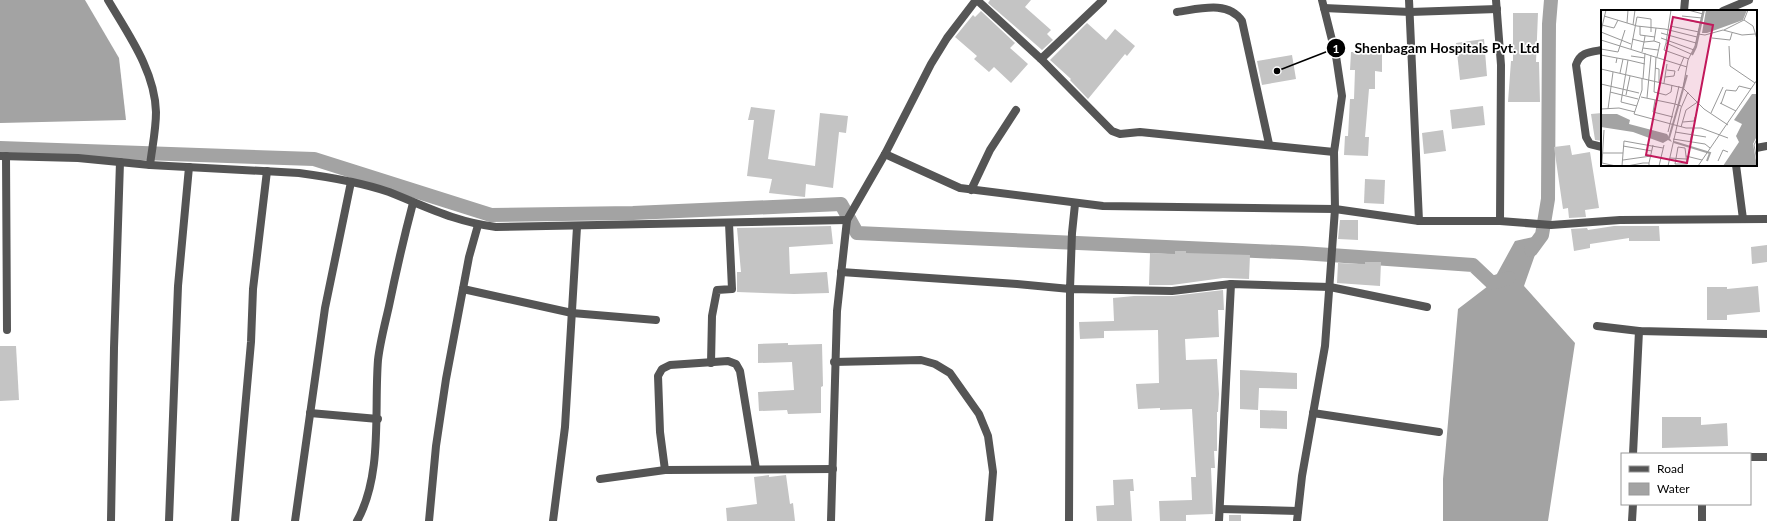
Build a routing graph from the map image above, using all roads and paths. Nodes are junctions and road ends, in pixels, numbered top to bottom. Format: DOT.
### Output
graph roads {
  1 [pos="108,0"];
  2 [pos="977,0"];
  3 [pos="1103,0"];
  4 [pos="1409,0"];
  5 [pos="1496,0"];
  6 [pos="1685,0"];
  7 [pos="1749,0"];
  8 [pos="1323,4"];
  9 [pos="1497,9"];
  10 [pos="1684,10"];
  11 [pos="1725,10"];
  12 [pos="1178,12"];
  13 [pos="1410,12"];
  14 [pos="1601,50"];
  15 [pos="1040,59"];
  16 [pos="1016,110"];
  17 [pos="1269,144"];
  18 [pos="1767,146"];
  19 [pos="1601,147"];
  20 [pos="1757,148"];
  21 [pos="1334,152"];
  22 [pos="885,154"];
  23 [pos="3,156"];
  24 [pos="120,162"];
  25 [pos="150,165"];
  26 [pos="1736,166"];
  27 [pos="189,167"];
  28 [pos="267,171"];
  29 [pos="351,182"];
  30 [pos="971,190"];
  31 [pos="413,203"];
  32 [pos="1075,204"];
  33 [pos="1335,209"];
  34 [pos="848,217"];
  35 [pos="1743,219"];
  36 [pos="1767,219"];
  37 [pos="1419,221"];
  38 [pos="1500,221"];
  39 [pos="729,223"];
  40 [pos="478,225"];
  41 [pos="577,227"];
  42 [pos="841,272"];
  43 [pos="1231,284"];
  44 [pos="1330,287"];
  45 [pos="463,289"];
  46 [pos="1070,289"];
  47 [pos="1427,307"];
  48 [pos="572,314"];
  49 [pos="656,320"];
  50 [pos="1597,326"];
  51 [pos="7,330"];
  52 [pos="1639,331"];
  53 [pos="1767,334"];
  54 [pos="834,362"];
  55 [pos="711,363"];
  56 [pos="310,413"];
  57 [pos="1313,413"];
  58 [pos="378,419"];
  59 [pos="1439,432"];
  60 [pos="1633,453"];
  61 [pos="1751,457"];
  62 [pos="1767,459"];
  63 [pos="833,469"];
  64 [pos="665,470"];
  65 [pos="756,470"];
  66 [pos="600,479"];
  67 [pos="1633,505"];
  68 [pos="1702,505"];
  69 [pos="1220,509"];
  70 [pos="1298,511"];
  71 [pos="111,521"];
  72 [pos="169,521"];
  73 [pos="235,521"];
  74 [pos="295,521"];
  75 [pos="357,521"];
  76 [pos="430,521"];
  77 [pos="552,521"];
  78 [pos="831,521"];
  79 [pos="990,521"];
  80 [pos="1069,521"];
  81 [pos="1219,521"];
  82 [pos="1298,521"];
  83 [pos="1632,521"];
  84 [pos="1702,521"];
  1 -- 25 [label="street"];
  2 -- 15 [label="street"];
  2 -- 22 [label="street"];
  3 -- 15 [label="street"];
  4 -- 13 [label="street"];
  5 -- 9 [label="street"];
  6 -- 10 [label="street"];
  7 -- 11 [label="street"];
  8 -- 13 [label="street"];
  8 -- 21 [label="street"];
  9 -- 13 [label="street"];
  9 -- 38 [label="street"];
  12 -- 17 [label="street"];
  13 -- 37 [label="street"];
  14 -- 19 [label="street"];
  15 -- 17 [label="street"];
  16 -- 30 [label="street"];
  17 -- 21 [label="street"];
  18 -- 20 [label="street"];
  21 -- 33 [label="street"];
  22 -- 30 [label="street"];
  22 -- 34 [label="street"];
  23 -- 24 [label="street"];
  23 -- 51 [label="street"];
  24 -- 25 [label="street"];
  24 -- 71 [label="street"];
  25 -- 27 [label="street"];
  26 -- 35 [label="street"];
  27 -- 28 [label="street"];
  27 -- 72 [label="street"];
  28 -- 29 [label="street"];
  28 -- 73 [label="street"];
  29 -- 31 [label="street"];
  29 -- 56 [label="street"];
  30 -- 32 [label="street"];
  31 -- 40 [label="street"];
  31 -- 58 [label="street"];
  32 -- 33 [label="street"];
  32 -- 46 [label="street"];
  33 -- 37 [label="street"];
  33 -- 44 [label="street"];
  34 -- 39 [label="street"];
  34 -- 42 [label="street"];
  35 -- 36 [label="street"];
  35 -- 38 [label="street"];
  37 -- 38 [label="street"];
  39 -- 41 [label="street"];
  39 -- 55 [label="street"];
  40 -- 41 [label="street"];
  40 -- 45 [label="street"];
  41 -- 48 [label="street"];
  42 -- 46 [label="street"];
  42 -- 54 [label="street"];
  43 -- 44 [label="street"];
  43 -- 46 [label="street"];
  43 -- 69 [label="street"];
  44 -- 47 [label="street"];
  44 -- 57 [label="street"];
  45 -- 48 [label="street"];
  45 -- 76 [label="street"];
  46 -- 80 [label="street"];
  48 -- 49 [label="street"];
  48 -- 77 [label="street"];
  50 -- 52 [label="street"];
  52 -- 53 [label="street"];
  52 -- 60 [label="street"];
  54 -- 63 [label="street"];
  54 -- 79 [label="street"];
  55 -- 64 [label="street"];
  55 -- 65 [label="street"];
  56 -- 58 [label="street"];
  56 -- 74 [label="street"];
  57 -- 59 [label="street"];
  57 -- 70 [label="street"];
  58 -- 75 [label="street"];
  61 -- 62 [label="street"];
  63 -- 65 [label="street"];
  63 -- 78 [label="street"];
  64 -- 65 [label="street"];
  64 -- 66 [label="street"];
  67 -- 83 [label="street"];
  68 -- 84 [label="street"];
  69 -- 70 [label="street"];
  69 -- 81 [label="street"];
  70 -- 82 [label="street"];
}
